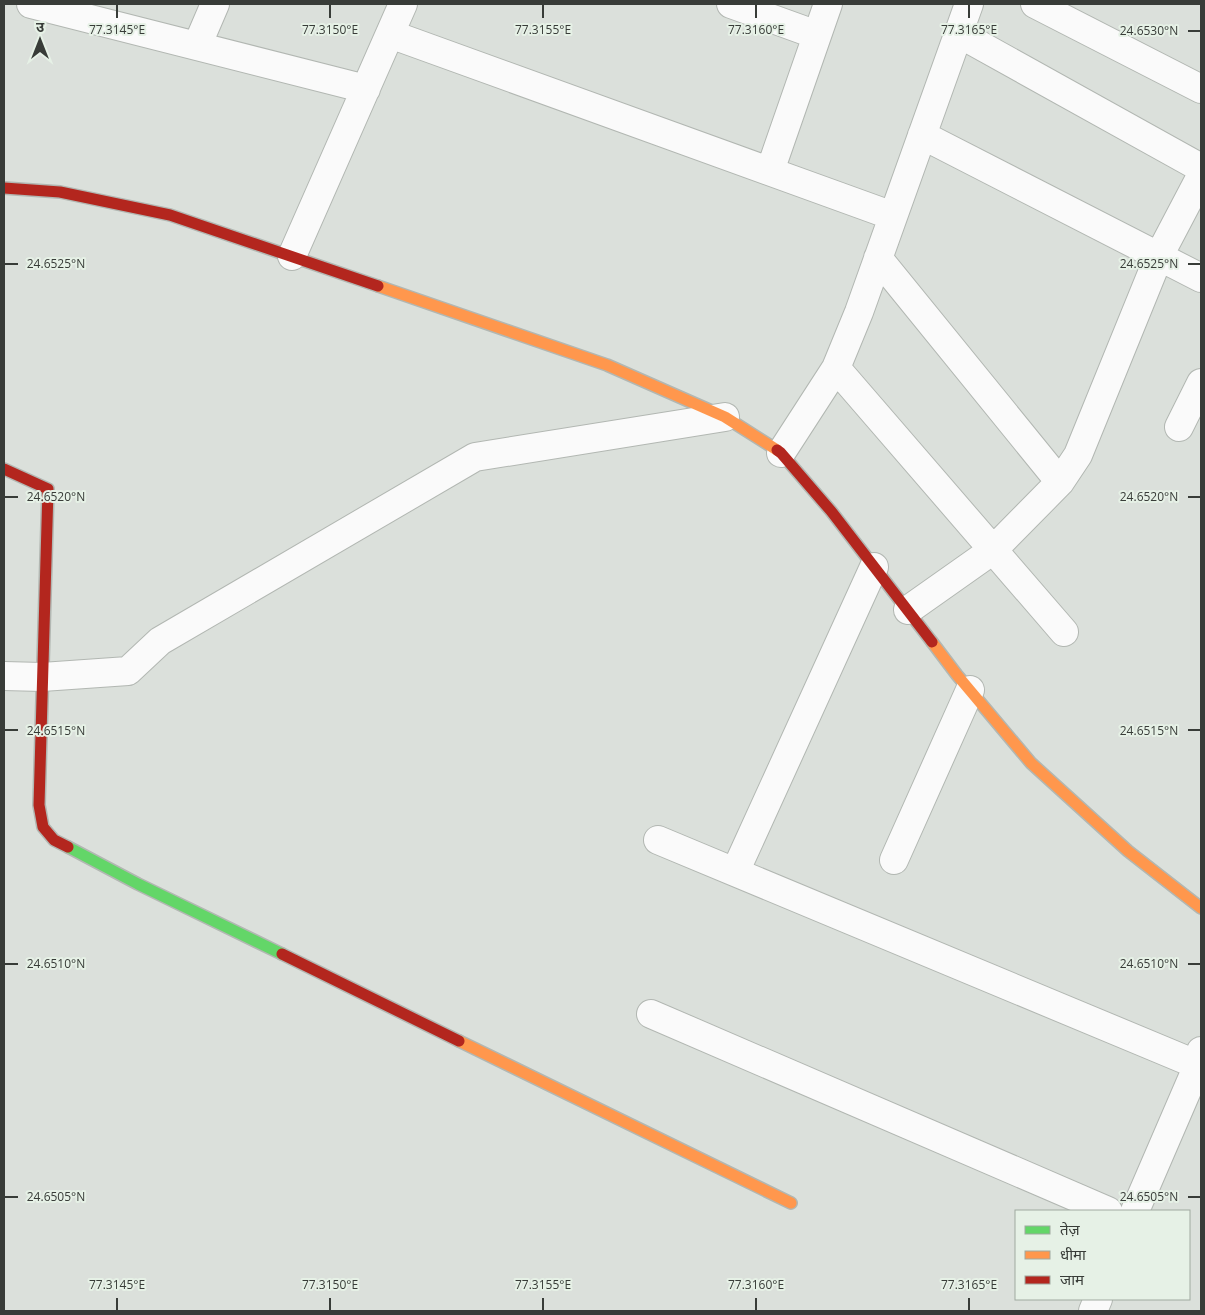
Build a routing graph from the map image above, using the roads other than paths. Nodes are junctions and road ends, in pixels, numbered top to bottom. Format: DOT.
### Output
graph roads {
  1 [pos="30,4"];
  2 [pos="215,4"];
  3 [pos="403,4"];
  4 [pos="731,4"];
  5 [pos="828,4"];
  6 [pos="969,4"];
  7 [pos="1035,4"];
  8 [pos="958,33"];
  9 [pos="390,34"];
  10 [pos="817,35"];
  11 [pos="197,46"];
  12 [pos="366,89"];
  13 [pos="1201,89"];
  14 [pos="922,135"];
  15 [pos="1201,168"];
  16 [pos="770,172"];
  17 [pos="1201,176"];
  18 [pos="4,188"];
  19 [pos="893,216"];
  20 [pos="292,256"];
  21 [pos="1159,256"];
  22 [pos="878,258"];
  23 [pos="1201,278"];
  24 [pos="836,368"];
  25 [pos="1201,383"];
  26 [pos="725,417"];
  27 [pos="1179,427"];
  28 [pos="781,453"];
  29 [pos="4,469"];
  30 [pos="1060,482"];
  31 [pos="993,550"];
  32 [pos="874,567"];
  33 [pos="908,610"];
  34 [pos="1064,632"];
  35 [pos="4,676"];
  36 [pos="42,677"];
  37 [pos="970,690"];
  38 [pos="658,840"];
  39 [pos="894,860"];
  40 [pos="735,872"];
  41 [pos="1201,908"];
  42 [pos="650,1014"];
  43 [pos="1199,1058"];
  44 [pos="791,1202"];
  45 [pos="1106,1210"];
  46 [pos="1135,1210"];
  1 -- 11 [label="street"];
  2 -- 11 [label="street"];
  3 -- 9 [label="street"];
  4 -- 10 [label="street"];
  5 -- 10 [label="street"];
  6 -- 8 [label="street"];
  7 -- 13 [label="street"];
  8 -- 14 [label="street"];
  8 -- 15 [label="street"];
  9 -- 12 [label="street"];
  9 -- 16 [label="street"];
  10 -- 16 [label="street"];
  11 -- 12 [label="street"];
  12 -- 20 [label="street"];
  14 -- 19 [label="street"];
  14 -- 21 [label="street"];
  16 -- 19 [label="street"];
  17 -- 21 [label="street"];
  18 -- 20 [label="street"];
  19 -- 22 [label="street"];
  20 -- 26 [label="street"];
  21 -- 23 [label="street"];
  21 -- 30 [label="street"];
  22 -- 24 [label="street"];
  22 -- 30 [label="street"];
  24 -- 28 [label="street"];
  24 -- 31 [label="street"];
  25 -- 27 [label="street"];
  26 -- 28 [label="street"];
  26 -- 36 [label="street"];
  28 -- 32 [label="street"];
  29 -- 36 [label="street"];
  30 -- 31 [label="street"];
  31 -- 33 [label="street"];
  31 -- 34 [label="street"];
  32 -- 33 [label="street"];
  32 -- 40 [label="street"];
  33 -- 37 [label="street"];
  35 -- 36 [label="street"];
  36 -- 44 [label="street"];
  37 -- 39 [label="street"];
  37 -- 41 [label="street"];
  38 -- 40 [label="street"];
  40 -- 43 [label="street"];
  42 -- 45 [label="street"];
  43 -- 46 [label="street"];
}
